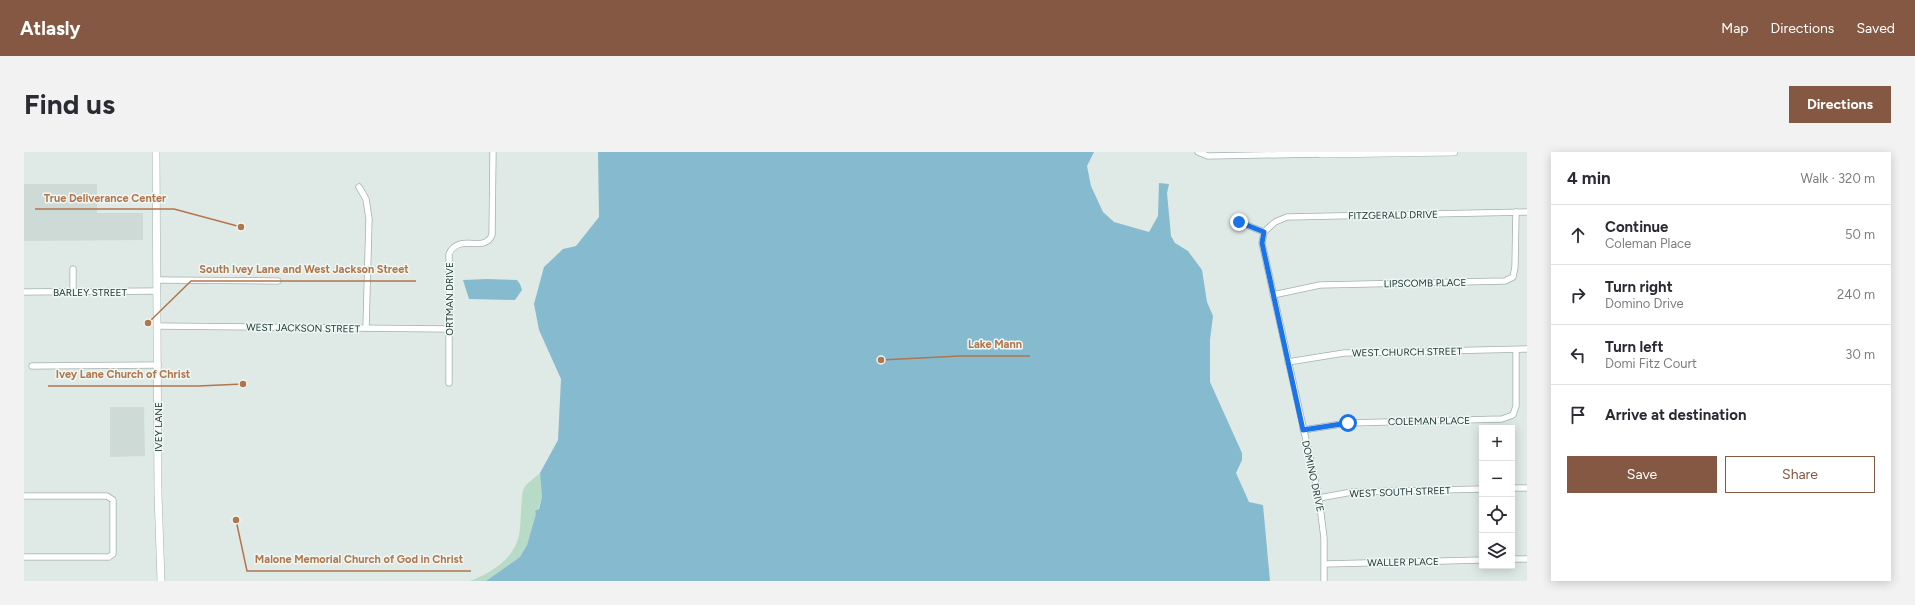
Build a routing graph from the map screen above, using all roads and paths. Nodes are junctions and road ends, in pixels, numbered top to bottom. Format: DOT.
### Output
graph roads {
  1 [pos="156,152"];
  2 [pos="492,152"];
  3 [pos="1198,152"];
  4 [pos="1454,152"];
  5 [pos="1321,153"];
  6 [pos="359,187"];
  7 [pos="1516,212"];
  8 [pos="1527,212"];
  9 [pos="1239,222"];
  10 [pos="1264,232"];
  11 [pos="73,268"];
  12 [pos="157,280"];
  13 [pos="278,280"];
  14 [pos="157,291"];
  15 [pos="24,292"];
  16 [pos="73,292"];
  17 [pos="1273,295"];
  18 [pos="157,326"];
  19 [pos="366,328"];
  20 [pos="449,330"];
  21 [pos="1527,349"];
  22 [pos="1516,350"];
  23 [pos="1288,362"];
  24 [pos="158,365"];
  25 [pos="32,366"];
  26 [pos="449,383"];
  27 [pos="1303,430"];
  28 [pos="1515,488"];
  29 [pos="1527,488"];
  30 [pos="1479,489"];
  31 [pos="24,496"];
  32 [pos="1319,498"];
  33 [pos="24,557"];
  34 [pos="1515,559"];
  35 [pos="1527,559"];
  36 [pos="1479,560"];
  37 [pos="1325,564"];
  38 [pos="161,581"];
  39 [pos="1324,581"];
  1 -- 12 [label="street, IVEY LANE"];
  2 -- 20 [label="street, ORTMAN DRIVE"];
  3 -- 5 [label="street"];
  4 -- 5 [label="street"];
  6 -- 19 [label="street"];
  7 -- 8 [label="street, FITZGERALD DRIVE"];
  7 -- 10 [label="street, FITZGERALD DRIVE"];
  7 -- 17 [label="street, LIPSCOMB PLACE"];
  9 -- 10 [label="street"];
  10 -- 17 [label="street, DOMINO DRIVE"];
  11 -- 16 [label="street"];
  12 -- 13 [label="street"];
  12 -- 14 [label="street, IVEY LANE"];
  14 -- 16 [label="street, BARLEY STREET"];
  14 -- 18 [label="street, IVEY LANE"];
  15 -- 16 [label="street, BARLEY STREET"];
  17 -- 23 [label="street, DOMINO DRIVE"];
  18 -- 19 [label="street, WEST JACKSON STREET"];
  18 -- 24 [label="street, IVEY LANE"];
  19 -- 20 [label="street, WEST JACKSON STREET"];
  20 -- 26 [label="street, ORTMAN DRIVE"];
  21 -- 22 [label="street, WEST CHURCH STREET"];
  22 -- 23 [label="street, WEST CHURCH STREET"];
  22 -- 27 [label="street, COLEMAN PLACE"];
  23 -- 27 [label="street, DOMINO DRIVE"];
  24 -- 25 [label="street"];
  24 -- 38 [label="street, IVEY LANE"];
  27 -- 32 [label="street, DOMINO DRIVE"];
  28 -- 29 [label="street"];
  30 -- 32 [label="street, WEST SOUTH STREET"];
  31 -- 33 [label="street"];
  32 -- 37 [label="street, DOMINO DRIVE"];
  34 -- 35 [label="street"];
  36 -- 37 [label="street, WALLER PLACE"];
  37 -- 39 [label="street, DOMINO DRIVE"];
}
